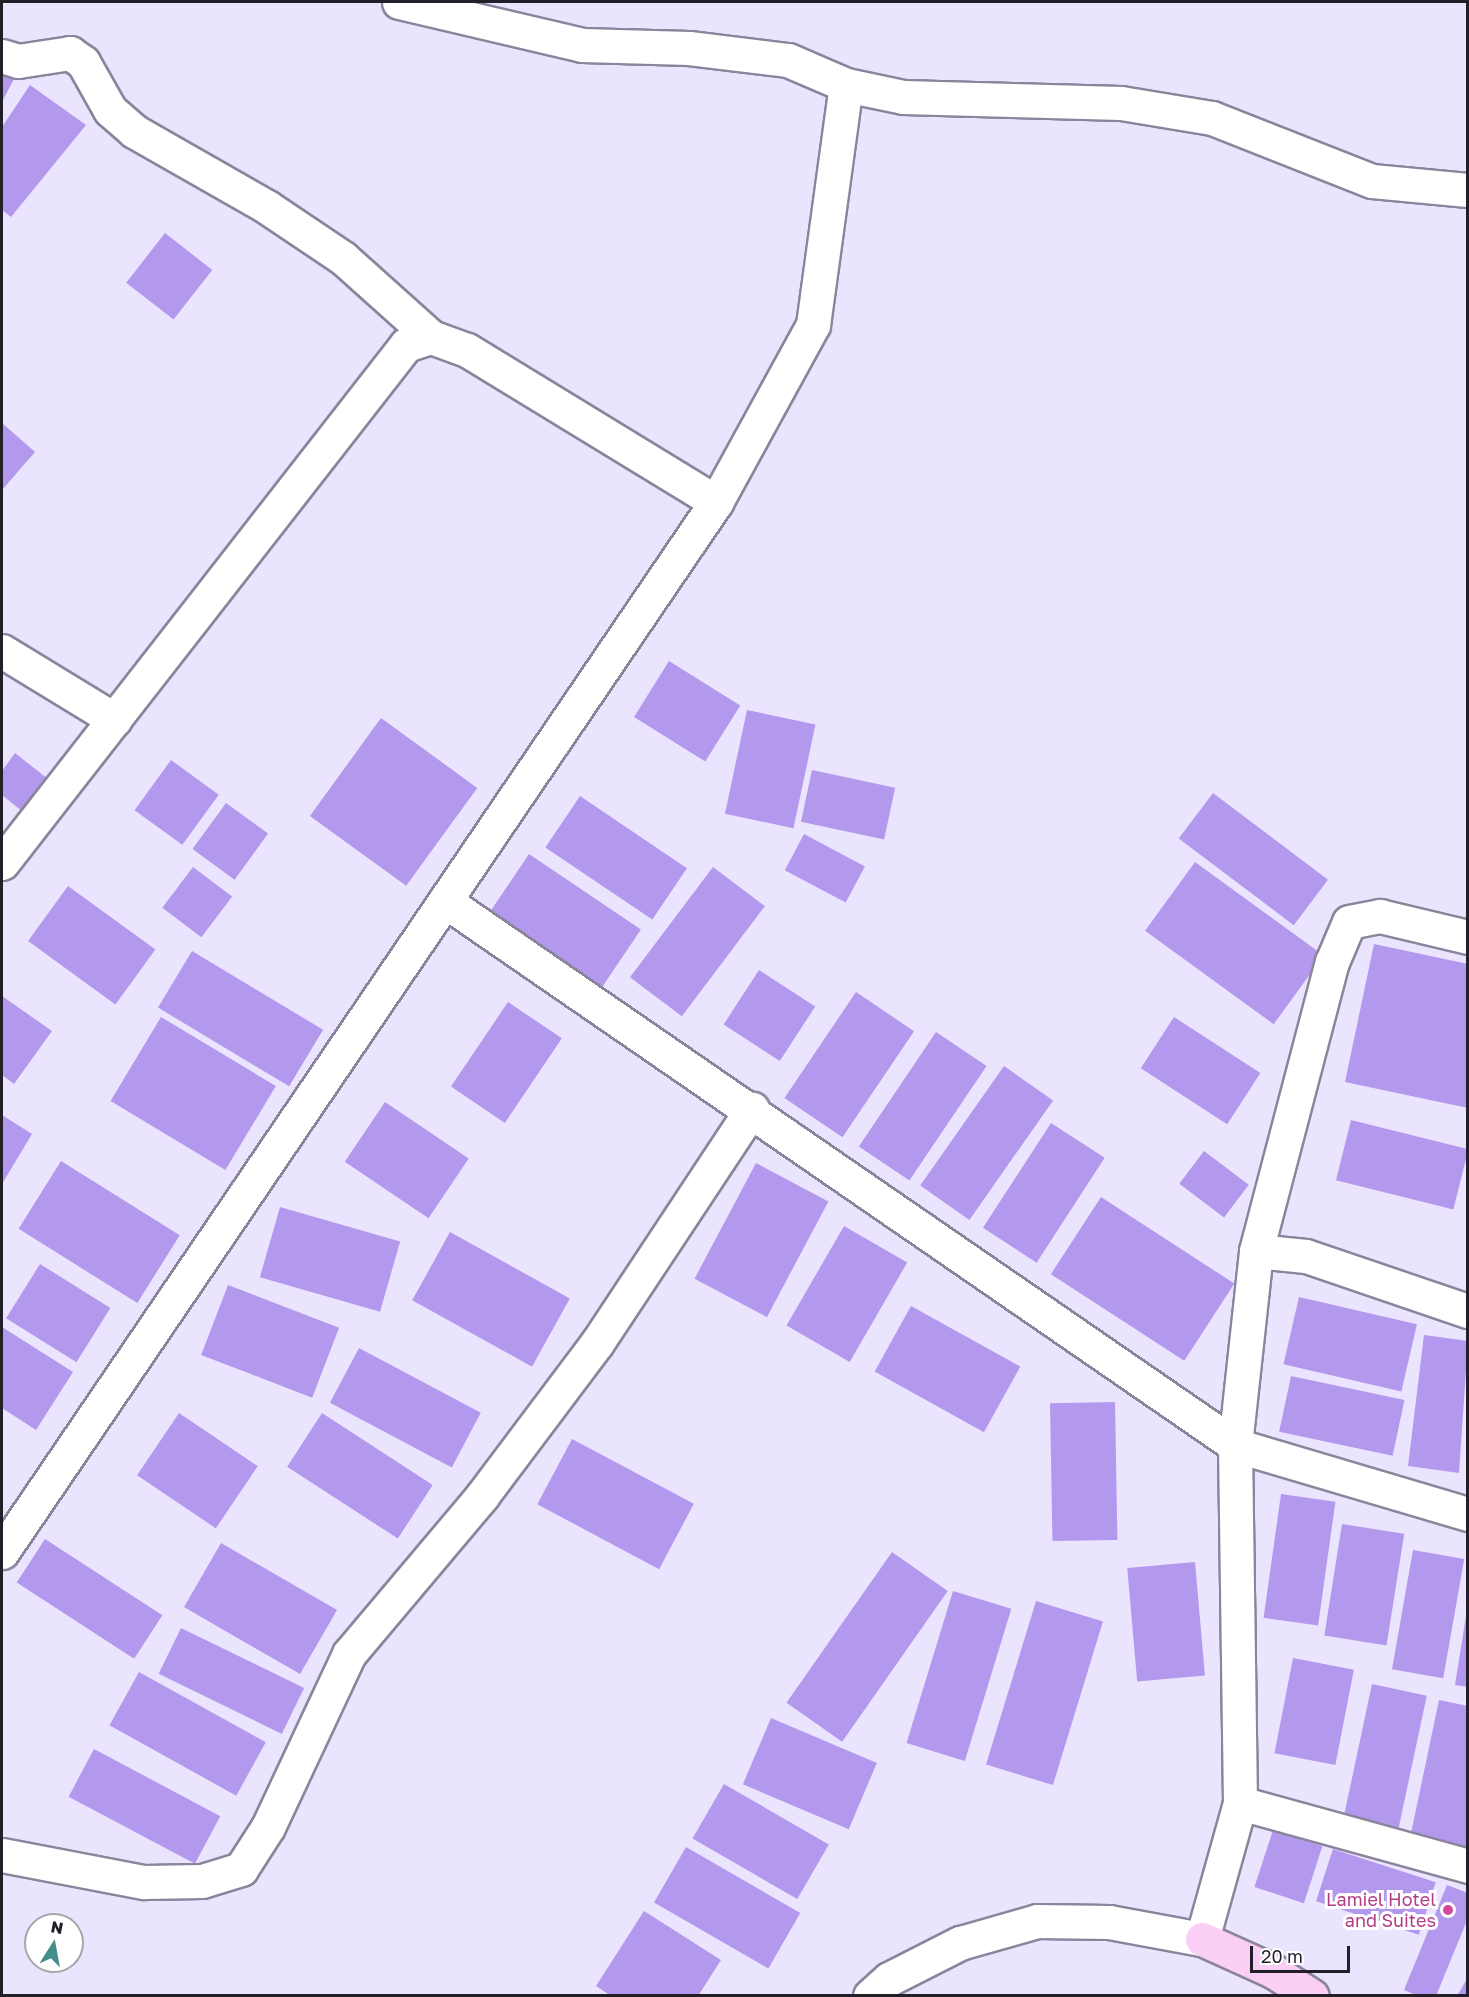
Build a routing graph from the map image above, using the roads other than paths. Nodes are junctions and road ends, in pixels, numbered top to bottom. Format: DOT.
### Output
graph roads {
  1 [pos="399,2"];
  2 [pos="2,56"];
  3 [pos="846,85"];
  4 [pos="1467,190"];
  5 [pos="431,337"];
  6 [pos="716,502"];
  7 [pos="2,651"];
  8 [pos="115,720"];
  9 [pos="2,863"];
  10 [pos="446,901"];
  11 [pos="1467,937"];
  12 [pos="752,1109"];
  13 [pos="1256,1251"];
  14 [pos="1467,1311"];
  15 [pos="1235,1445"];
  16 [pos="1467,1514"];
  17 [pos="2,1552"];
  18 [pos="1240,1803"];
  19 [pos="2,1855"];
  20 [pos="1467,1866"];
  21 [pos="1203,1939"];
  22 [pos="870,1995"];
  23 [pos="1312,1995"];
  1 -- 3 [label="street"];
  2 -- 5 [label="street"];
  3 -- 4 [label="street"];
  3 -- 6 [label="street"];
  5 -- 6 [label="street"];
  5 -- 8 [label="street"];
  6 -- 10 [label="street"];
  7 -- 8 [label="street"];
  8 -- 9 [label="street"];
  10 -- 12 [label="street"];
  10 -- 17 [label="street"];
  11 -- 13 [label="street"];
  12 -- 15 [label="street"];
  12 -- 19 [label="street"];
  13 -- 14 [label="street"];
  13 -- 15 [label="street"];
  15 -- 16 [label="street"];
  15 -- 18 [label="street"];
  18 -- 20 [label="street"];
  18 -- 21 [label="street"];
  21 -- 22 [label="street"];
  21 -- 23 [label="main road"];
}
